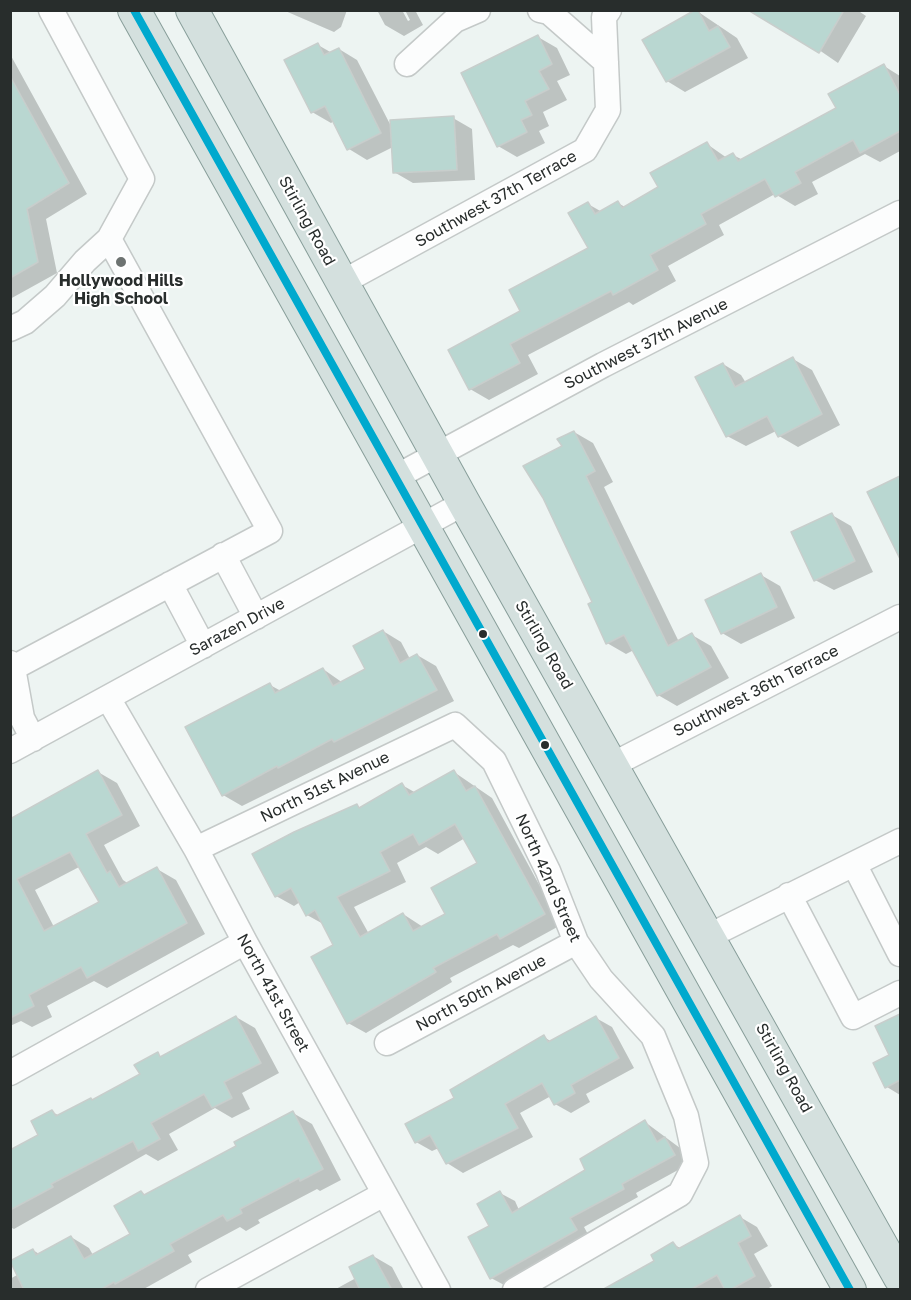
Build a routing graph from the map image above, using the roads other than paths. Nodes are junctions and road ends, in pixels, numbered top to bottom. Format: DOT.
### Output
graph roads {
  1 [pos="51,10"];
  2 [pos="134,10"];
  3 [pos="192,10"];
  4 [pos="478,10"];
  5 [pos="540,10"];
  6 [pos="609,10"];
  7 [pos="606,62"];
  8 [pos="407,64"];
  9 [pos="900,213"];
  10 [pos="110,239"];
  11 [pos="341,283"];
  12 [pos="10,329"];
  13 [pos="437,454"];
  14 [pos="394,478"];
  15 [pos="464,503"];
  16 [pos="420,525"];
  17 [pos="223,555"];
  18 [pos="170,584"];
  19 [pos="256,617"];
  20 [pos="900,617"];
  21 [pos="203,646"];
  22 [pos="12,666"];
  23 [pos="108,698"];
  24 [pos="455,725"];
  25 [pos="33,739"];
  26 [pos="10,751"];
  27 [pos="612,765"];
  28 [pos="900,841"];
  29 [pos="196,849"];
  30 [pos="854,864"];
  31 [pos="789,895"];
  32 [pos="709,936"];
  33 [pos="244,942"];
  34 [pos="576,942"];
  35 [pos="900,954"];
  36 [pos="900,993"];
  37 [pos="387,1043"];
  38 [pos="10,1073"];
  39 [pos="384,1194"];
  40 [pos="900,1278"];
  41 [pos="208,1290"];
  42 [pos="438,1290"];
  43 [pos="515,1290"];
  44 [pos="850,1290"];
  1 -- 10 [label="street"];
  2 -- 14 [label="main road"];
  3 -- 11 [label="main road, Stirling Road"];
  4 -- 8 [label="street"];
  5 -- 7 [label="street"];
  6 -- 7 [label="street, Southwest 37th Terrace"];
  7 -- 11 [label="street, Southwest 37th Terrace"];
  9 -- 13 [label="street, Southwest 37th Avenue"];
  10 -- 12 [label="street"];
  10 -- 17 [label="street"];
  11 -- 13 [label="main road, Stirling Road"];
  13 -- 14 [label="street, Southwest 37th Avenue"];
  13 -- 15 [label="main road, Stirling Road"];
  14 -- 16 [label="main road"];
  15 -- 16 [label="street, Sarazen Drive"];
  15 -- 27 [label="main road, Stirling Road"];
  16 -- 19 [label="street, Sarazen Drive"];
  16 -- 44 [label="main road"];
  17 -- 18 [label="street"];
  17 -- 19 [label="street"];
  18 -- 21 [label="street"];
  18 -- 22 [label="street"];
  19 -- 21 [label="street, Sarazen Drive"];
  20 -- 27 [label="street, Southwest 36th Terrace"];
  21 -- 23 [label="street, Sarazen Drive"];
  22 -- 25 [label="street"];
  23 -- 25 [label="street, Sarazen Drive"];
  23 -- 29 [label="street, North 41st Street"];
  24 -- 29 [label="street, North 51st Avenue"];
  24 -- 34 [label="street, North 42nd Street"];
  25 -- 26 [label="street, Sarazen Drive"];
  27 -- 32 [label="main road, Stirling Road"];
  28 -- 30 [label="street"];
  29 -- 33 [label="street, North 41st Street"];
  30 -- 31 [label="street"];
  30 -- 35 [label="street"];
  31 -- 32 [label="street"];
  31 -- 36 [label="street"];
  32 -- 40 [label="main road, Stirling Road"];
  33 -- 38 [label="street"];
  33 -- 39 [label="street, North 41st Street"];
  34 -- 37 [label="street, North 50th Avenue"];
  34 -- 43 [label="street, North 42nd Street"];
  39 -- 41 [label="street"];
  39 -- 42 [label="street, North 41st Street"];
}
